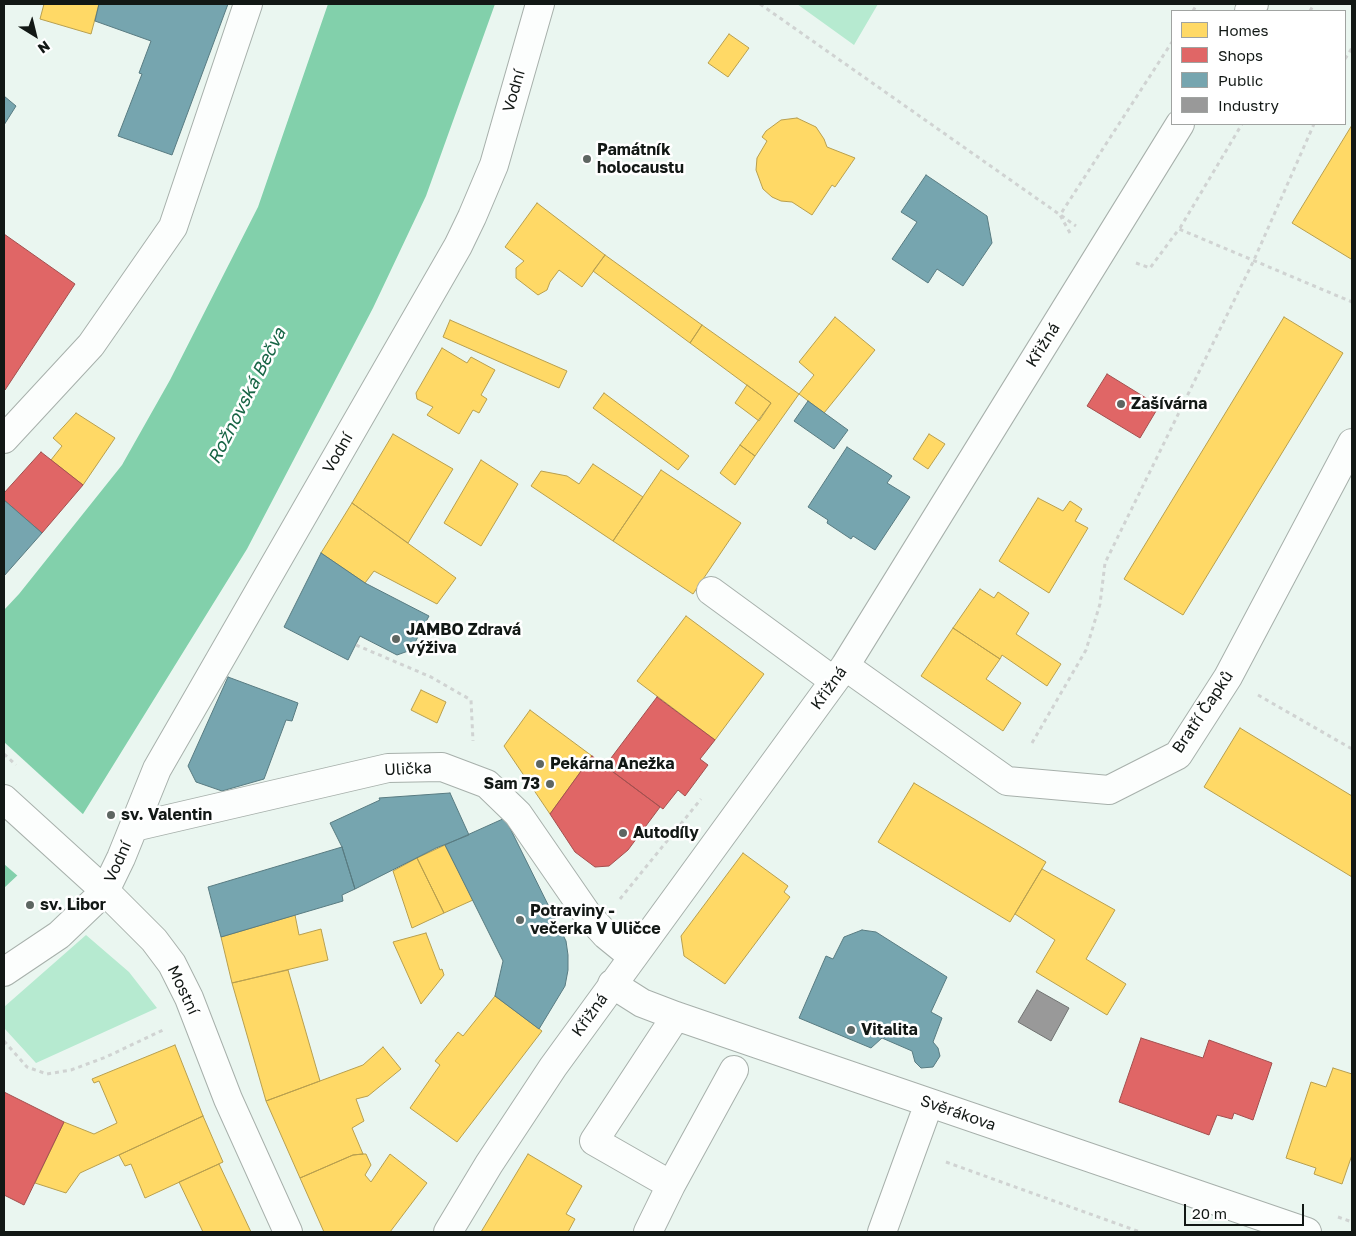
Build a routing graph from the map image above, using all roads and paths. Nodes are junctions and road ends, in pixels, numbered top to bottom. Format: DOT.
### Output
graph roads {
  1 [pos="248,4"];
  2 [pos="540,4"];
  3 [pos="760,4"];
  4 [pos="1179,125"];
  5 [pos="1241,125"];
  6 [pos="1314,125"];
  7 [pos="1180,229"];
  8 [pos="1104,247"];
  9 [pos="1254,260"];
  10 [pos="1352,302"];
  11 [pos="4,438"];
  12 [pos="1352,443"];
  13 [pos="711,591"];
  14 [pos="356,645"];
  15 [pos="839,674"];
  16 [pos="1228,677"];
  17 [pos="1032,743"];
  18 [pos="1352,749"];
  19 [pos="474,779"];
  20 [pos="4,799"];
  21 [pos="134,827"];
  22 [pos="105,891"];
  23 [pos="633,957"];
  24 [pos="4,972"];
  25 [pos="612,984"];
  26 [pos="676,1016"];
  27 [pos="168,1027"];
  28 [pos="4,1041"];
  29 [pos="734,1070"];
  30 [pos="929,1103"];
  31 [pos="960,1113"];
  32 [pos="671,1185"];
  33 [pos="288,1232"];
  34 [pos="448,1232"];
  35 [pos="648,1232"];
  36 [pos="882,1232"];
  37 [pos="1140,1232"];
  38 [pos="1307,1232"];
  1 -- 11 [label="street"];
  2 -- 21 [label="street, Vodní"];
  3 -- 8 [label="path"];
  4 -- 8 [label="street, Křižná"];
  5 -- 7 [label="path"];
  6 -- 9 [label="path"];
  7 -- 8 [label="path"];
  7 -- 9 [label="path"];
  8 -- 15 [label="street, Křižná"];
  9 -- 10 [label="path"];
  9 -- 17 [label="path"];
  12 -- 16 [label="street, Bratří Čapků"];
  13 -- 15 [label="street, Bratří Čapků"];
  14 -- 19 [label="path"];
  15 -- 16 [label="street, Bratří Čapků"];
  15 -- 23 [label="street, Křižná"];
  16 -- 18 [label="path"];
  19 -- 21 [label="street, Ulička"];
  19 -- 23 [label="street, Ulička"];
  20 -- 22 [label="street, Mostní"];
  21 -- 22 [label="street, Vodní"];
  22 -- 24 [label="street"];
  22 -- 33 [label="street, Mostní"];
  23 -- 25 [label="street, Křižná"];
  25 -- 26 [label="street, Svěrákova"];
  25 -- 34 [label="street, Křižná"];
  26 -- 30 [label="street, Svěrákova"];
  26 -- 32 [label="street"];
  27 -- 28 [label="path"];
  29 -- 32 [label="street"];
  30 -- 31 [label="street, Svěrákova"];
  30 -- 36 [label="street"];
  31 -- 37 [label="path"];
  31 -- 38 [label="street, Svěrákova"];
  32 -- 35 [label="street"];
}
